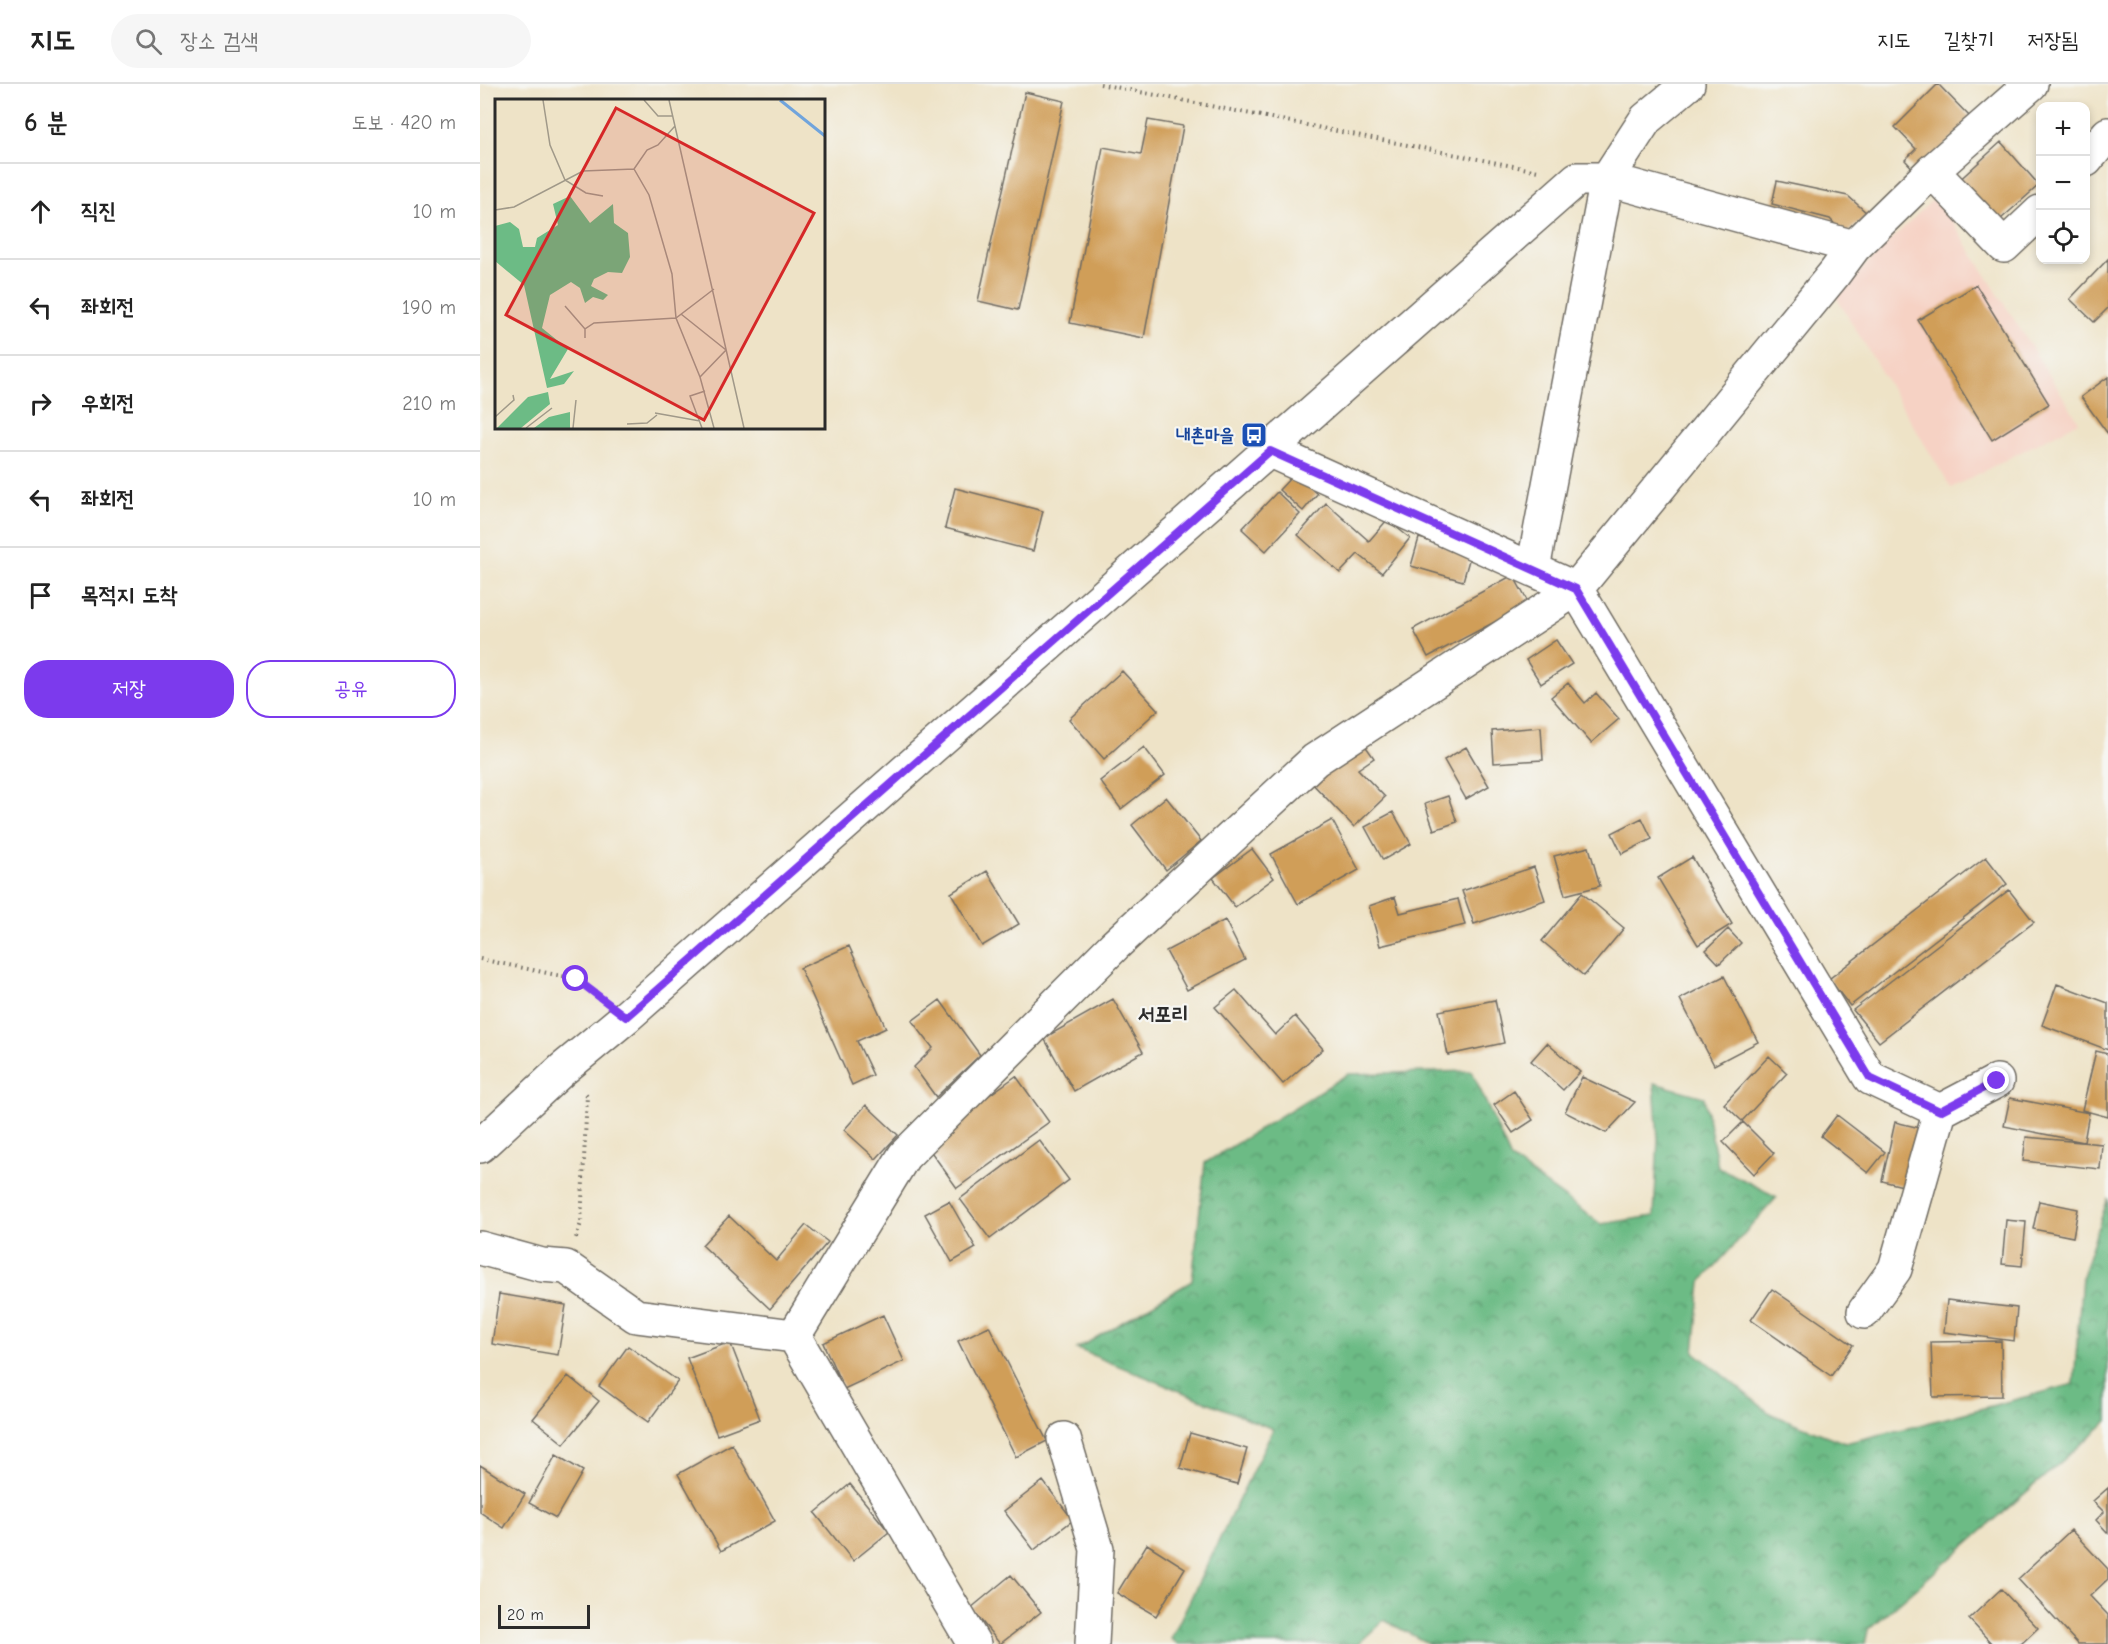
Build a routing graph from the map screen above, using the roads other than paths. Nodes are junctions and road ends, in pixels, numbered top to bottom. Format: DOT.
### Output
graph roads {
  1 [pos="1688,84"];
  2 [pos="2031,84"];
  3 [pos="2108,134"];
  4 [pos="2089,156"];
  5 [pos="1932,171"];
  6 [pos="1592,179"];
  7 [pos="2036,216"];
  8 [pos="1854,246"];
  9 [pos="1270,451"];
  10 [pos="1533,569"];
  11 [pos="1576,589"];
  12 [pos="1997,1081"];
  13 [pos="1940,1111"];
  14 [pos="480,1146"];
  15 [pos="480,1248"];
  16 [pos="1864,1312"];
  17 [pos="794,1336"];
  18 [pos="1064,1439"];
  19 [pos="974,1644"];
  20 [pos="1092,1644"];
  1 -- 6 [label="street"];
  2 -- 5 [label="street"];
  3 -- 4 [label="street"];
  5 -- 7 [label="street"];
  5 -- 8 [label="street"];
  6 -- 8 [label="street"];
  6 -- 9 [label="street"];
  6 -- 10 [label="street"];
  8 -- 11 [label="street"];
  9 -- 10 [label="street"];
  9 -- 14 [label="street"];
  10 -- 11 [label="street"];
  11 -- 13 [label="street"];
  11 -- 17 [label="street"];
  12 -- 13 [label="street"];
  13 -- 16 [label="street"];
  15 -- 17 [label="street"];
  17 -- 19 [label="street"];
  18 -- 20 [label="street"];
}
